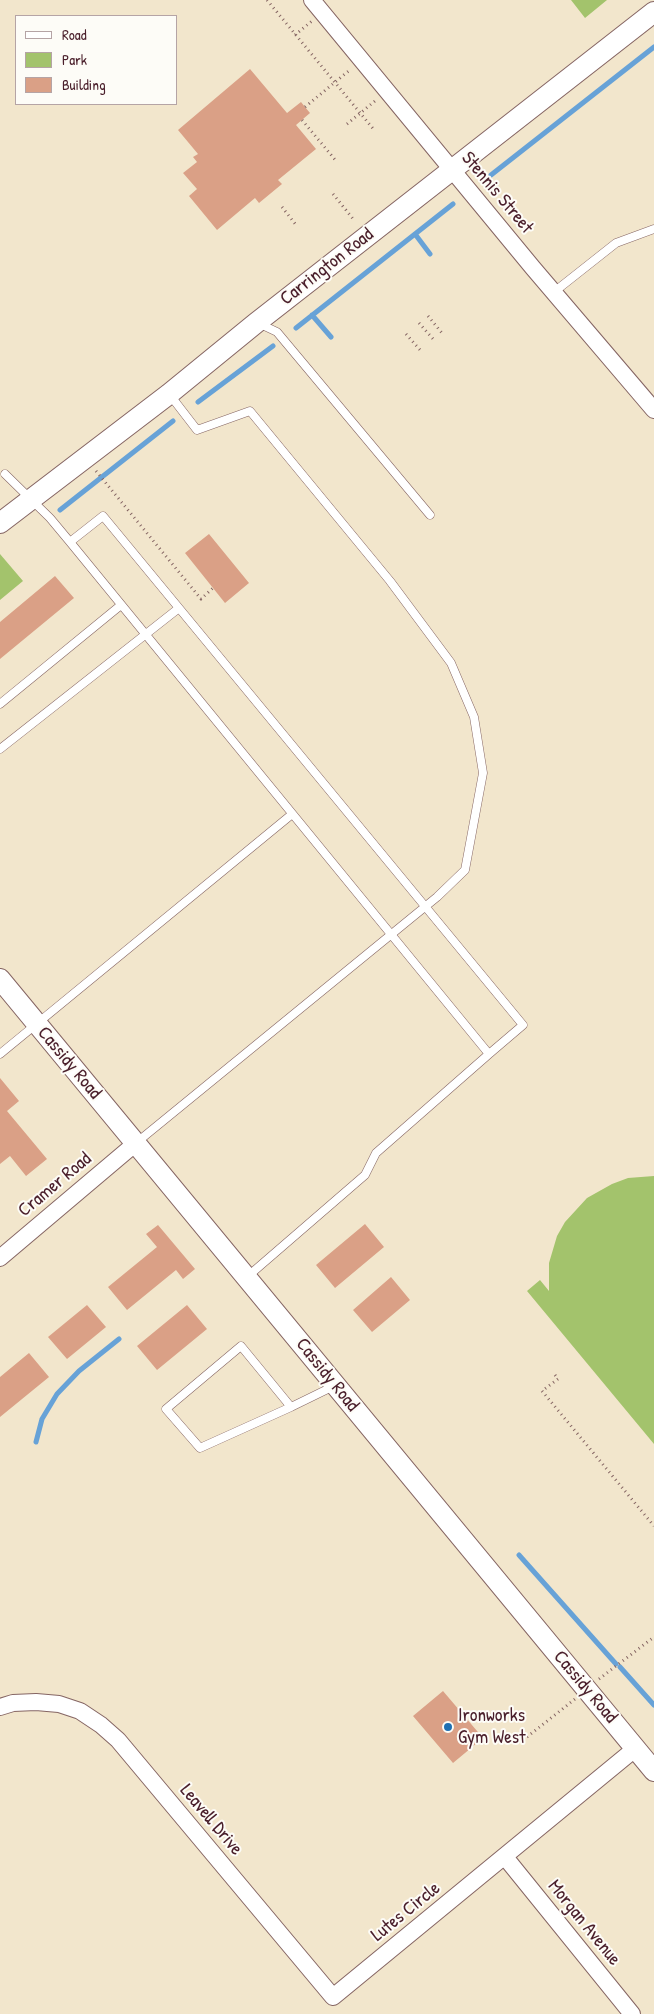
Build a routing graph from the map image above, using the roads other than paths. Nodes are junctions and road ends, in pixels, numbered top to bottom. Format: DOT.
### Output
graph roads {
  1 [pos="312,0"];
  2 [pos="654,12"];
  3 [pos="452,170"];
  4 [pos="654,229"];
  5 [pos="554,292"];
  6 [pos="256,323"];
  7 [pos="169,394"];
  8 [pos="654,410"];
  9 [pos="5,474"];
  10 [pos="30,500"];
  11 [pos="430,515"];
  12 [pos="0,523"];
  13 [pos="70,542"];
  14 [pos="121,605"];
  15 [pos="179,608"];
  16 [pos="146,636"];
  17 [pos="0,704"];
  18 [pos="0,749"];
  19 [pos="291,815"];
  20 [pos="424,906"];
  21 [pos="390,935"];
  22 [pos="0,979"];
  23 [pos="37,1024"];
  24 [pos="0,1054"];
  25 [pos="489,1054"];
  26 [pos="136,1143"];
  27 [pos="0,1258"];
  28 [pos="247,1277"];
  29 [pos="335,1385"];
  30 [pos="291,1407"];
  31 [pos="0,1707"];
  32 [pos="636,1748"];
  33 [pos="654,1770"];
  34 [pos="505,1857"];
  35 [pos="333,1997"];
  36 [pos="632,2014"];
  1 -- 3 [label="street, Stennis Street"];
  2 -- 3 [label="street, Carrington Road"];
  3 -- 5 [label="street, Stennis Street"];
  3 -- 6 [label="street, Carrington Road"];
  4 -- 5 [label="lane"];
  5 -- 8 [label="street, Stennis Street"];
  6 -- 7 [label="street, Carrington Road"];
  6 -- 11 [label="lane"];
  7 -- 10 [label="street, Carrington Road"];
  7 -- 20 [label="lane"];
  9 -- 10 [label="lane"];
  10 -- 12 [label="street, Carrington Road"];
  10 -- 13 [label="lane"];
  13 -- 14 [label="lane"];
  13 -- 15 [label="lane"];
  14 -- 16 [label="lane"];
  14 -- 17 [label="lane"];
  15 -- 16 [label="lane"];
  15 -- 20 [label="lane"];
  16 -- 18 [label="lane"];
  16 -- 19 [label="lane"];
  19 -- 21 [label="lane"];
  19 -- 23 [label="lane"];
  20 -- 21 [label="lane"];
  20 -- 25 [label="lane"];
  21 -- 25 [label="lane"];
  21 -- 26 [label="lane"];
  22 -- 23 [label="street, Cassidy Road"];
  23 -- 24 [label="lane"];
  23 -- 26 [label="street, Cassidy Road"];
  25 -- 28 [label="lane"];
  26 -- 27 [label="street, Cramer Road"];
  26 -- 28 [label="street, Cassidy Road"];
  28 -- 29 [label="street, Cassidy Road"];
  29 -- 30 [label="lane"];
  29 -- 32 [label="street, Cassidy Road"];
  30 -- 30 [label="lane"];
  31 -- 35 [label="street, Leavell Drive"];
  32 -- 33 [label="street, Cassidy Road"];
  32 -- 34 [label="street, Lutes Circle"];
  34 -- 35 [label="street, Lutes Circle"];
  34 -- 36 [label="street, Morgan Avenue"];
}
